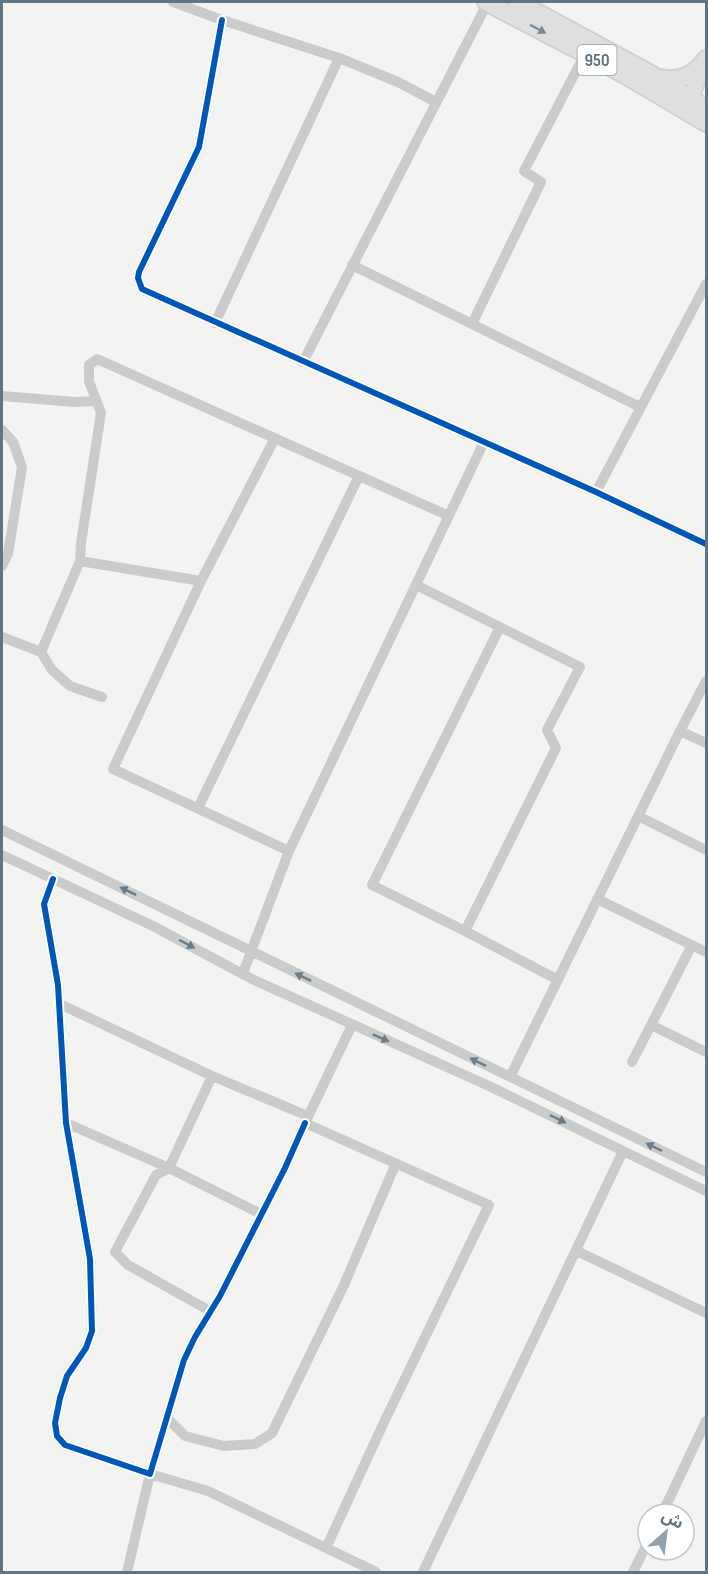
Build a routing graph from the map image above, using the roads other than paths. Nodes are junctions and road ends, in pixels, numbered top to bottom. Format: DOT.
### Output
graph roads {
  1 [pos="173,2"];
  2 [pos="487,2"];
  3 [pos="518,2"];
  4 [pos="222,20"];
  5 [pos="585,54"];
  6 [pos="339,58"];
  7 [pos="706,58"];
  8 [pos="651,74"];
  9 [pos="436,102"];
  10 [pos="700,110"];
  11 [pos="352,265"];
  12 [pos="706,287"];
  13 [pos="215,323"];
  14 [pos="471,324"];
  15 [pos="303,362"];
  16 [pos="2,396"];
  17 [pos="96,400"];
  18 [pos="640,407"];
  19 [pos="2,430"];
  20 [pos="275,438"];
  21 [pos="484,442"];
  22 [pos="359,476"];
  23 [pos="596,492"];
  24 [pos="449,516"];
  25 [pos="706,544"];
  26 [pos="80,561"];
  27 [pos="2,566"];
  28 [pos="201,581"];
  29 [pos="416,585"];
  30 [pos="500,627"];
  31 [pos="2,637"];
  32 [pos="41,652"];
  33 [pos="706,681"];
  34 [pos="102,697"];
  35 [pos="680,731"];
  36 [pos="706,743"];
  37 [pos="198,808"];
  38 [pos="638,816"];
  39 [pos="3,835"];
  40 [pos="706,849"];
  41 [pos="290,851"];
  42 [pos="2,855"];
  43 [pos="53,879"];
  44 [pos="597,899"];
  45 [pos="162,908"];
  46 [pos="153,926"];
  47 [pos="465,931"];
  48 [pos="692,945"];
  49 [pos="250,951"];
  50 [pos="706,952"];
  51 [pos="243,973"];
  52 [pos="558,980"];
  53 [pos="60,1004"];
  54 [pos="352,1025"];
  55 [pos="651,1025"];
  56 [pos="706,1052"];
  57 [pos="632,1062"];
  58 [pos="212,1076"];
  59 [pos="514,1079"];
  60 [pos="514,1098"];
  61 [pos="306,1119"];
  62 [pos="66,1123"];
  63 [pos="623,1151"];
  64 [pos="396,1163"];
  65 [pos="170,1168"];
  66 [pos="706,1172"];
  67 [pos="706,1191"];
  68 [pos="261,1214"];
  69 [pos="577,1251"];
  70 [pos="210,1311"];
  71 [pos="706,1313"];
  72 [pos="168,1419"];
  73 [pos="706,1421"];
  74 [pos="150,1474"];
  75 [pos="668,1502"];
  76 [pos="326,1548"];
  77 [pos="127,1572"];
  78 [pos="376,1572"];
  79 [pos="423,1572"];
  1 -- 4 [label="street"];
  2 -- 5 [label="main road, 950, one-way"];
  2 -- 9 [label="street"];
  3 -- 8 [label="main road, 950 / 950"];
  4 -- 6 [label="street"];
  4 -- 13 [label="street"];
  5 -- 10 [label="main road, 950"];
  5 -- 14 [label="street"];
  6 -- 9 [label="street"];
  6 -- 13 [label="street"];
  7 -- 8 [label="main road"];
  7 -- 10 [label="main road"];
  8 -- 10 [label="main road, 950 / 950"];
  9 -- 11 [label="street"];
  11 -- 14 [label="street"];
  11 -- 15 [label="street"];
  12 -- 18 [label="street"];
  13 -- 15 [label="street"];
  14 -- 18 [label="street"];
  15 -- 21 [label="street"];
  16 -- 17 [label="street"];
  17 -- 20 [label="street"];
  17 -- 26 [label="street"];
  18 -- 23 [label="street"];
  19 -- 27 [label="street"];
  20 -- 22 [label="street"];
  20 -- 28 [label="street"];
  21 -- 23 [label="street"];
  21 -- 24 [label="street"];
  22 -- 24 [label="street"];
  22 -- 37 [label="street"];
  23 -- 25 [label="street"];
  24 -- 29 [label="street"];
  26 -- 28 [label="street"];
  26 -- 32 [label="street"];
  28 -- 37 [label="street"];
  29 -- 30 [label="street"];
  29 -- 41 [label="street"];
  30 -- 47 [label="street"];
  30 -- 47 [label="street"];
  31 -- 32 [label="street"];
  32 -- 34 [label="street"];
  33 -- 35 [label="street"];
  35 -- 36 [label="street"];
  35 -- 38 [label="street"];
  37 -- 41 [label="street"];
  38 -- 40 [label="street"];
  38 -- 44 [label="street"];
  45 -- 39 [label="street, one-way"];
  41 -- 49 [label="street"];
  42 -- 43 [label="street"];
  43 -- 46 [label="street"];
  43 -- 53 [label="street"];
  44 -- 48 [label="street"];
  44 -- 52 [label="street"];
  45 -- 46 [label="street"];
  45 -- 49 [label="street"];
  46 -- 51 [label="street, one-way"];
  47 -- 52 [label="street"];
  48 -- 50 [label="street"];
  48 -- 55 [label="street"];
  49 -- 51 [label="street"];
  59 -- 49 [label="street, one-way"];
  51 -- 54 [label="street"];
  52 -- 59 [label="street"];
  53 -- 58 [label="street"];
  53 -- 62 [label="street"];
  54 -- 60 [label="street, one-way"];
  54 -- 61 [label="street"];
  55 -- 56 [label="street"];
  55 -- 57 [label="street"];
  58 -- 61 [label="street"];
  58 -- 65 [label="street"];
  59 -- 60 [label="street"];
  66 -- 59 [label="street, one-way"];
  60 -- 63 [label="street, one-way"];
  61 -- 64 [label="street"];
  61 -- 68 [label="street"];
  62 -- 65 [label="street"];
  62 -- 74 [label="street"];
  63 -- 67 [label="street"];
  63 -- 69 [label="street"];
  64 -- 72 [label="street"];
  64 -- 76 [label="street"];
  65 -- 68 [label="street"];
  65 -- 70 [label="street"];
  68 -- 70 [label="street"];
  69 -- 71 [label="street"];
  69 -- 79 [label="street"];
  70 -- 72 [label="street"];
  72 -- 74 [label="street"];
  73 -- 75 [label="street"];
  74 -- 76 [label="street"];
  74 -- 77 [label="street"];
  76 -- 78 [label="street"];
}
